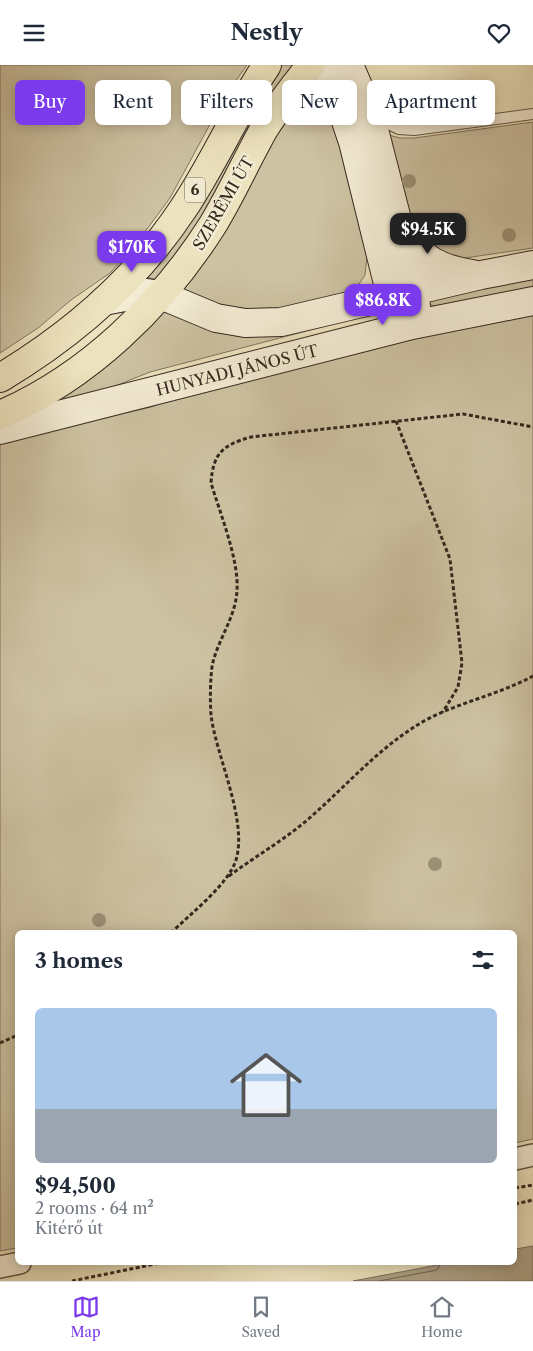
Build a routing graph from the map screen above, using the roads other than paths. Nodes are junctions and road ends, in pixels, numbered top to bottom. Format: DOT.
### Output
graph roads {
  1 [pos="268,65"];
  2 [pos="311,65"];
  3 [pos="327,65"];
  4 [pos="349,65"];
  5 [pos="367,107"];
  6 [pos="533,114"];
  7 [pos="495,119"];
  8 [pos="373,125"];
  9 [pos="387,125"];
  10 [pos="451,125"];
  11 [pos="400,231"];
  12 [pos="533,265"];
  13 [pos="481,275"];
  14 [pos="403,293"];
  15 [pos="161,295"];
  16 [pos="104,301"];
  17 [pos="533,301"];
  18 [pos="412,325"];
  19 [pos="0,378"];
  20 [pos="0,415"];
  21 [pos="0,430"];
  22 [pos="533,1155"];
  23 [pos="517,1159"];
  24 [pos="15,1264"];
  25 [pos="0,1267"];
  1 -- 16 [label="main road, SZERÉMI ÚT / 6"];
  2 -- 15 [label="main road, SZERÉMI ÚT / 6"];
  3 -- 14 [label="main road"];
  4 -- 5 [label="main road"];
  6 -- 7 [label="lane"];
  8 -- 11 [label="main road"];
  9 -- 10 [label="lane"];
  11 -- 13 [label="main road"];
  11 -- 14 [label="main road"];
  12 -- 13 [label="main road"];
  13 -- 14 [label="main road"];
  14 -- 15 [label="main road"];
  14 -- 18 [label="main road"];
  15 -- 16 [label="main road"];
  15 -- 20 [label="main road, SZERÉMI ÚT / 6"];
  16 -- 19 [label="main road, 6"];
  17 -- 18 [label="main road, HUNYADI JÁNOS ÚT"];
  18 -- 21 [label="main road, HUNYADI JÁNOS ÚT"];
  22 -- 23 [label="street"];
  24 -- 25 [label="street"];
}
